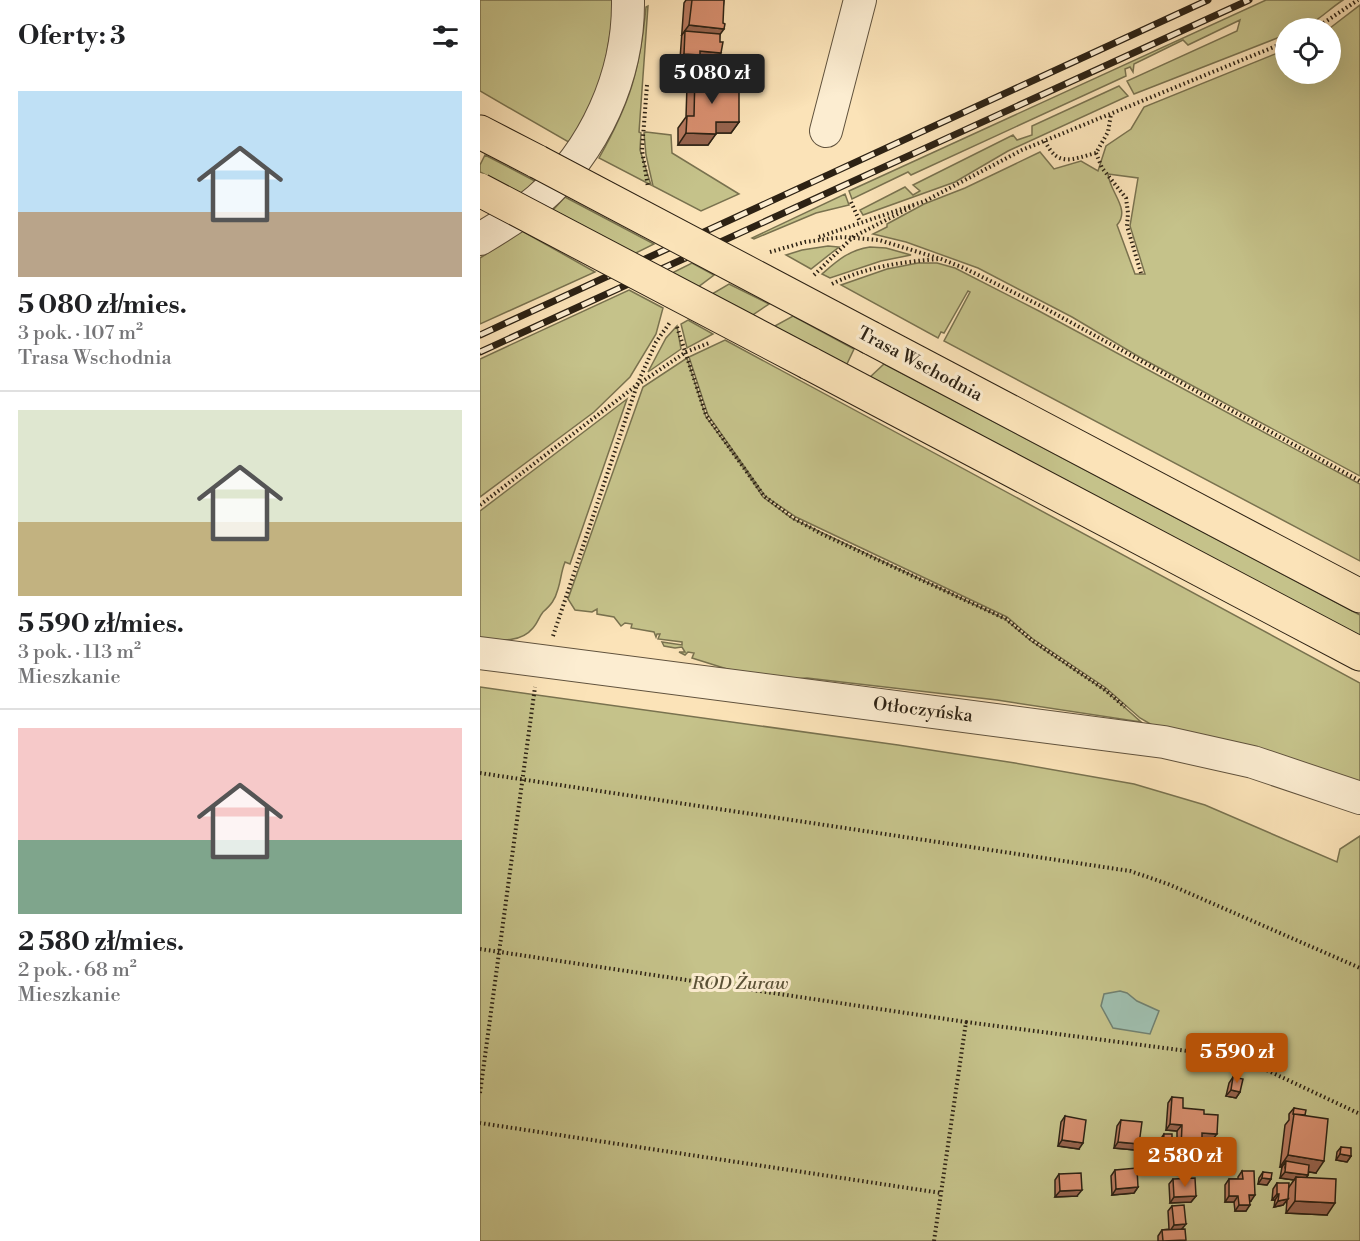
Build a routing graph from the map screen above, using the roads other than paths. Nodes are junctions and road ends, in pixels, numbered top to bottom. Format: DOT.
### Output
graph roads {
  1 [pos="628,0"];
  2 [pos="860,0"];
  3 [pos="826,131"];
  4 [pos="480,132"];
  5 [pos="480,190"];
  6 [pos="480,238"];
  7 [pos="1360,596"];
  8 [pos="480,653"];
  9 [pos="1360,654"];
  10 [pos="1360,798"];
  1 -- 6 [label="street"];
  2 -- 3 [label="street"];
  4 -- 7 [label="main road, Trasa Wschodnia, bridge"];
  5 -- 9 [label="main road, bridge"];
  8 -- 10 [label="street, Otłoczyńska"];
}
